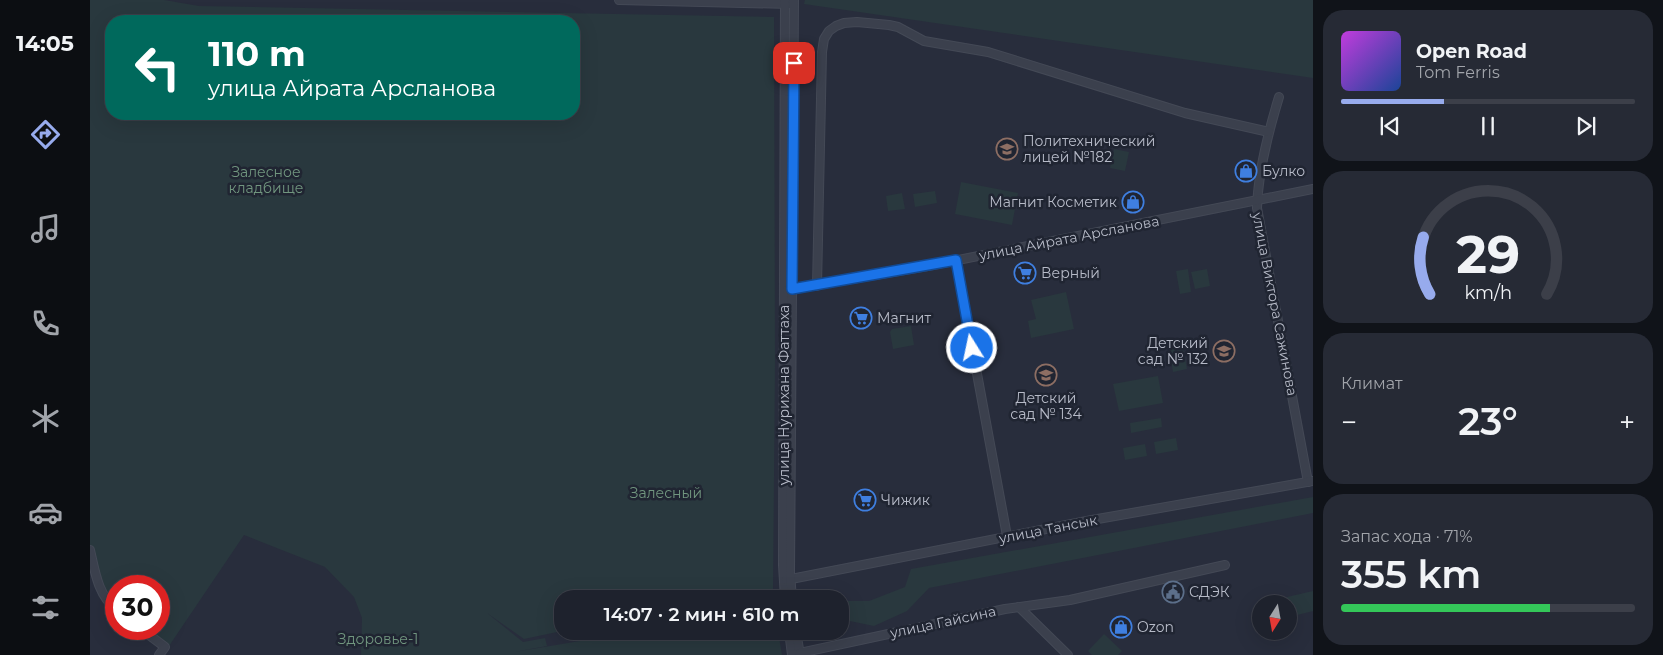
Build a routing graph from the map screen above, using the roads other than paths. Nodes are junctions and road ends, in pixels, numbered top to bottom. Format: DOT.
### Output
graph roads {
  1 [pos="619,0"];
  2 [pos="785,2"];
  3 [pos="794,2"];
  4 [pos="1278,98"];
  5 [pos="1269,132"];
  6 [pos="1313,189"];
  7 [pos="1257,200"];
  8 [pos="956,260"];
  9 [pos="818,286"];
  10 [pos="788,290"];
  11 [pos="1311,481"];
  12 [pos="1008,536"];
  13 [pos="90,550"];
  14 [pos="1224,565"];
  15 [pos="787,580"];
  16 [pos="786,590"];
  17 [pos="790,590"];
  18 [pos="105,596"];
  19 [pos="1019,607"];
  20 [pos="156,640"];
  21 [pos="792,640"];
  22 [pos="796,640"];
  23 [pos="797,654"];
  24 [pos="159,655"];
  25 [pos="1068,655"];
  1 -- 2 [label="street"];
  2 -- 3 [label="street"];
  2 -- 10 [label="street, улица Нурихана Фаттаха"];
  3 -- 10 [label="street, улица Нурихана Фаттаха"];
  4 -- 5 [label="street, улица Виктора Сажинова"];
  5 -- 7 [label="street, улица Виктора Сажинова"];
  5 -- 9 [label="street"];
  6 -- 7 [label="street, улица Айрата Арсланова"];
  7 -- 8 [label="street, улица Айрата Арсланова"];
  7 -- 11 [label="street, улица Виктора Сажинова"];
  8 -- 9 [label="street, улица Айрата Арсланова"];
  8 -- 12 [label="street"];
  9 -- 10 [label="street, улица Айрата Арсланова"];
  10 -- 15 [label="street, улица Нурихана Фаттаха"];
  11 -- 12 [label="street, улица Тансык"];
  12 -- 15 [label="street, улица Тансык"];
  13 -- 18 [label="street"];
  14 -- 19 [label="street, улица Гайсина"];
  15 -- 16 [label="street"];
  15 -- 17 [label="street"];
  19 -- 23 [label="street, улица Гайсина"];
  19 -- 25 [label="street"];
  20 -- 24 [label="street"];
  21 -- 23 [label="street"];
  22 -- 23 [label="street"];
}
